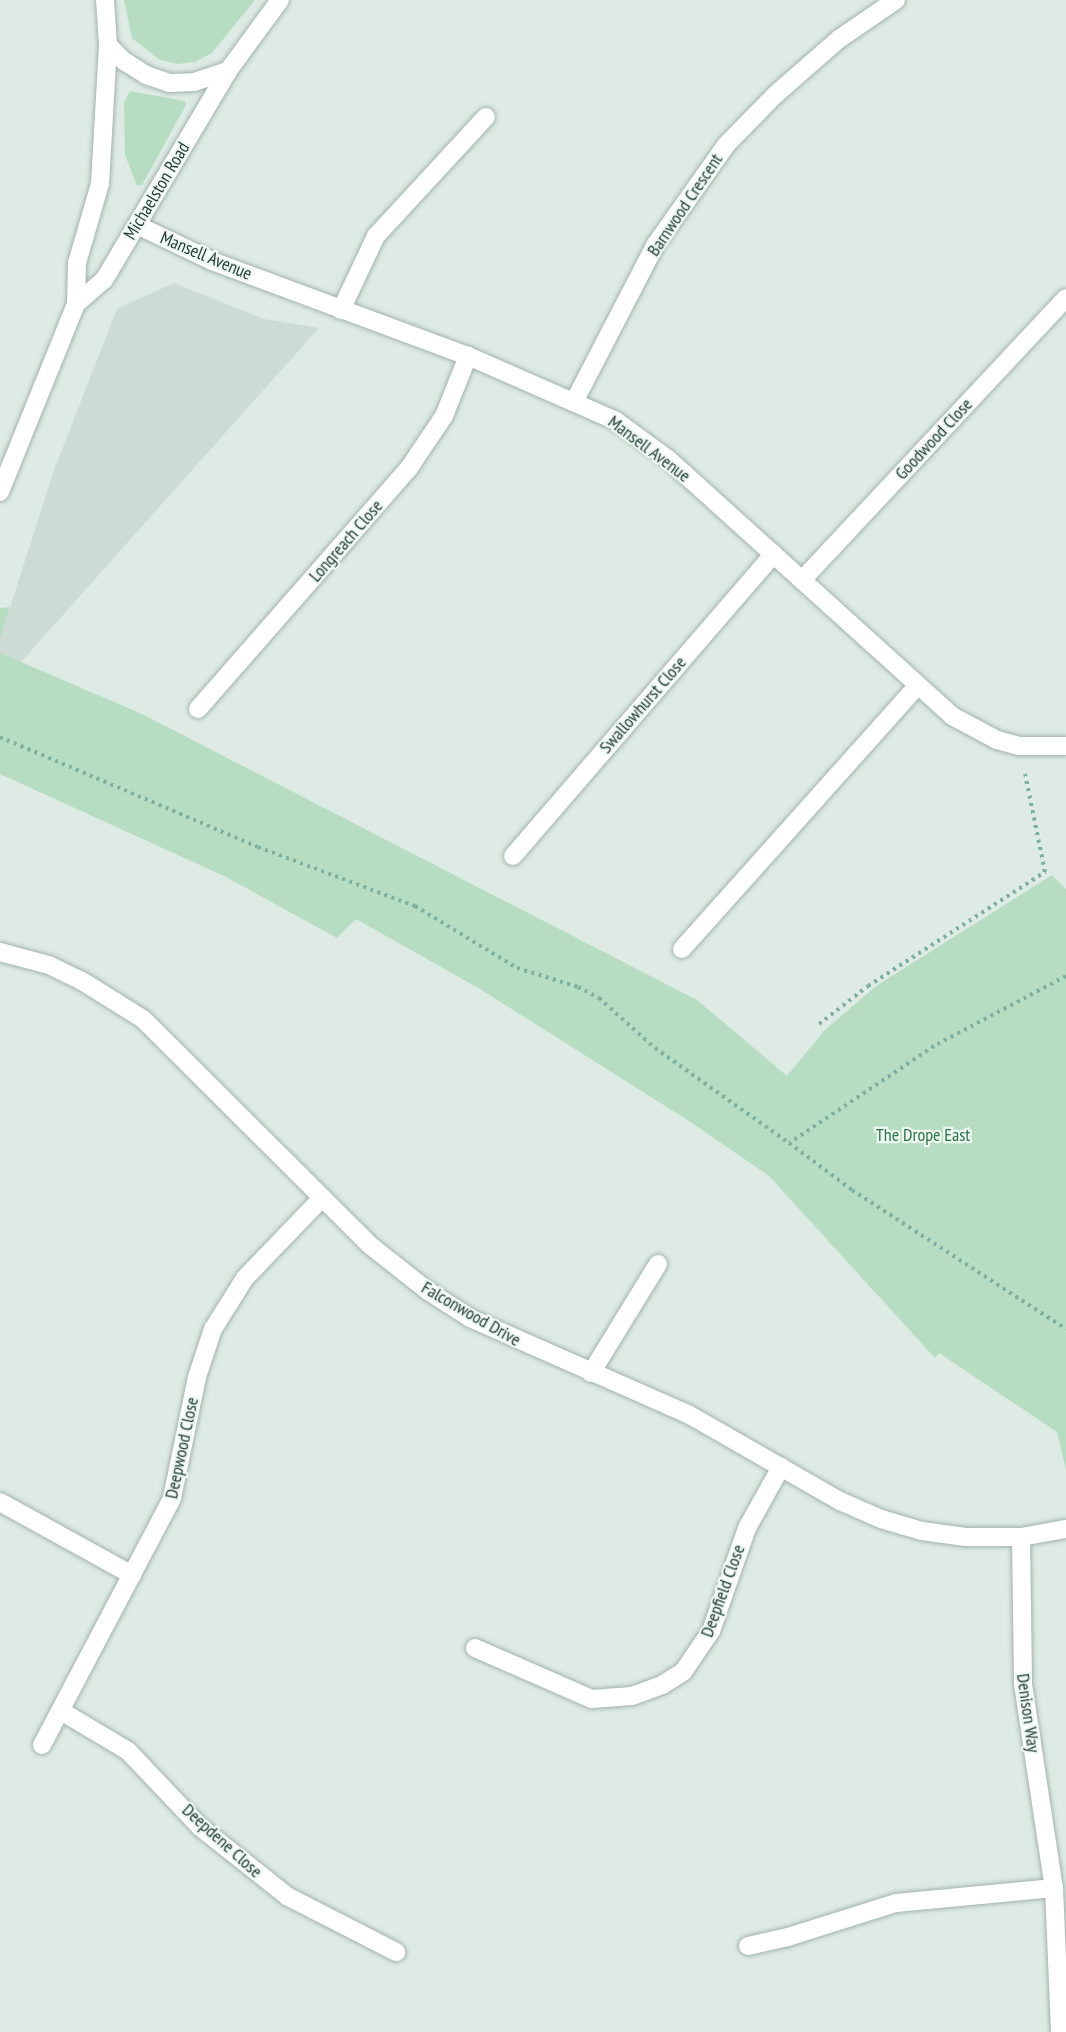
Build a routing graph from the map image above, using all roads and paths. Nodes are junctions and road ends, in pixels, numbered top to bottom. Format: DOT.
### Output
graph roads {
  1 [pos="105,0"];
  2 [pos="280,0"];
  3 [pos="896,0"];
  4 [pos="108,45"];
  5 [pos="228,71"];
  6 [pos="486,117"];
  7 [pos="137,225"];
  8 [pos="1066,298"];
  9 [pos="76,304"];
  10 [pos="341,310"];
  11 [pos="468,356"];
  12 [pos="574,400"];
  13 [pos="0,492"];
  14 [pos="774,554"];
  15 [pos="802,580"];
  16 [pos="918,685"];
  17 [pos="198,709"];
  18 [pos="0,737"];
  19 [pos="1019,746"];
  20 [pos="1066,746"];
  21 [pos="513,856"];
  22 [pos="682,949"];
  23 [pos="0,952"];
  24 [pos="1066,976"];
  25 [pos="819,1024"];
  26 [pos="789,1143"];
  27 [pos="322,1198"];
  28 [pos="658,1264"];
  29 [pos="1066,1329"];
  30 [pos="591,1373"];
  31 [pos="781,1467"];
  32 [pos="0,1502"];
  33 [pos="1066,1530"];
  34 [pos="1021,1537"];
  35 [pos="132,1575"];
  36 [pos="475,1648"];
  37 [pos="61,1711"];
  38 [pos="42,1745"];
  39 [pos="1054,1888"];
  40 [pos="748,1946"];
  41 [pos="396,1952"];
  42 [pos="1060,2032"];
  1 -- 4 [label="street, Michaelston Road"];
  2 -- 5 [label="street, Michaelston Road"];
  3 -- 12 [label="street, Barnwood Crescent"];
  4 -- 5 [label="street"];
  4 -- 9 [label="street, Michaelston Road"];
  5 -- 7 [label="street, Michaelston Road"];
  6 -- 10 [label="street"];
  7 -- 9 [label="street, Michaelston Road"];
  7 -- 10 [label="street, Mansell Avenue"];
  8 -- 15 [label="street, Goodwood Close"];
  9 -- 13 [label="street, Michaelston Road"];
  10 -- 11 [label="street, Mansell Avenue"];
  11 -- 12 [label="street, Mansell Avenue"];
  11 -- 17 [label="street, Longreach Close"];
  12 -- 14 [label="street, Mansell Avenue"];
  14 -- 15 [label="street, Mansell Avenue"];
  14 -- 21 [label="street, Swallowhurst Close"];
  15 -- 16 [label="street, Mansell Avenue"];
  16 -- 19 [label="street, Mansell Avenue"];
  16 -- 22 [label="street"];
  18 -- 26 [label="path"];
  19 -- 20 [label="street, Mansell Avenue"];
  19 -- 25 [label="path"];
  23 -- 27 [label="street, Falconwood Drive"];
  24 -- 26 [label="path"];
  26 -- 29 [label="path"];
  27 -- 30 [label="street, Falconwood Drive"];
  27 -- 35 [label="street, Deepwood Close"];
  28 -- 30 [label="street"];
  30 -- 31 [label="street, Falconwood Drive"];
  31 -- 34 [label="street, Falconwood Drive"];
  31 -- 36 [label="street, Deepfield Close"];
  32 -- 35 [label="street"];
  33 -- 34 [label="street, Falconwood Drive"];
  34 -- 39 [label="street, Denison Way"];
  35 -- 37 [label="street, Deepwood Close"];
  37 -- 38 [label="street, Deepwood Close"];
  37 -- 41 [label="street, Deepdene Close"];
  39 -- 40 [label="street"];
  39 -- 42 [label="street, Denison Way"];
}
